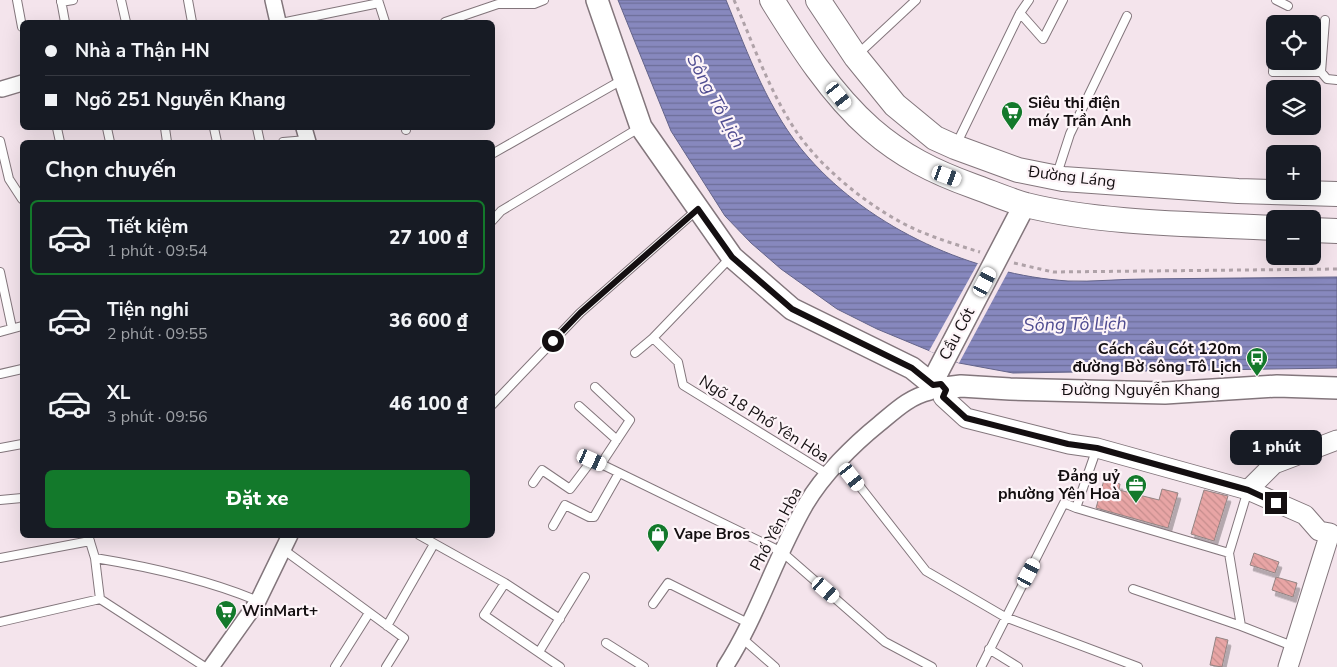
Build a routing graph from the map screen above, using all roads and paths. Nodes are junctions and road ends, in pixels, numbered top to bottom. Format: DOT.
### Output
graph roads {
  1 [pos="17,0"];
  2 [pos="73,0"];
  3 [pos="121,0"];
  4 [pos="188,0"];
  5 [pos="273,0"];
  6 [pos="544,0"];
  7 [pos="597,0"];
  8 [pos="772,0"];
  9 [pos="818,0"];
  10 [pos="916,0"];
  11 [pos="1029,0"];
  12 [pos="1063,0"];
  13 [pos="1276,0"];
  14 [pos="61,1"];
  15 [pos="378,1"];
  16 [pos="1288,6"];
  17 [pos="1020,13"];
  18 [pos="1126,16"];
  19 [pos="21,20"];
  20 [pos="65,20"];
  21 [pos="126,20"];
  22 [pos="192,20"];
  23 [pos="278,20"];
  24 [pos="295,20"];
  25 [pos="384,20"];
  26 [pos="451,20"];
  27 [pos="1325,20"];
  28 [pos="856,56"];
  29 [pos="1273,70"];
  30 [pos="1321,72"];
  31 [pos="624,80"];
  32 [pos="1337,80"];
  33 [pos="20,83"];
  34 [pos="0,87"];
  35 [pos="641,127"];
  36 [pos="306,137"];
  37 [pos="292,140"];
  38 [pos="0,141"];
  39 [pos="955,147"];
  40 [pos="495,152"];
  41 [pos="1056,178"];
  42 [pos="1238,191"];
  43 [pos="1337,194"];
  44 [pos="20,196"];
  45 [pos="1025,204"];
  46 [pos="698,209"];
  47 [pos="495,218"];
  48 [pos="1235,226"];
  49 [pos="1266,228"];
  50 [pos="1321,231"];
  51 [pos="1337,232"];
  52 [pos="732,257"];
  53 [pos="0,272"];
  54 [pos="20,326"];
  55 [pos="12,328"];
  56 [pos="0,332"];
  57 [pos="653,338"];
  58 [pos="635,353"];
  59 [pos="20,369"];
  60 [pos="0,374"];
  61 [pos="595,387"];
  62 [pos="1337,388"];
  63 [pos="937,389"];
  64 [pos="604,401"];
  65 [pos="495,402"];
  66 [pos="579,406"];
  67 [pos="627,424"];
  68 [pos="617,440"];
  69 [pos="1337,440"];
  70 [pos="20,444"];
  71 [pos="0,448"];
  72 [pos="1097,448"];
  73 [pos="840,462"];
  74 [pos="601,464"];
  75 [pos="619,473"];
  76 [pos="829,475"];
  77 [pos="533,483"];
  78 [pos="1248,490"];
  79 [pos="20,498"];
  80 [pos="0,500"];
  81 [pos="1076,508"];
  82 [pos="553,526"];
  83 [pos="1334,534"];
  84 [pos="89,538"];
  85 [pos="288,538"];
  86 [pos="423,538"];
  87 [pos="434,544"];
  88 [pos="284,550"];
  89 [pos="782,552"];
  90 [pos="1228,553"];
  91 [pos="0,558"];
  92 [pos="95,558"];
  93 [pos="585,577"];
  94 [pos="505,583"];
  95 [pos="1133,589"];
  96 [pos="100,599"];
  97 [pos="258,601"];
  98 [pos="653,604"];
  99 [pos="369,613"];
  100 [pos="1005,617"];
  101 [pos="560,619"];
  102 [pos="0,622"];
  103 [pos="750,624"];
  104 [pos="387,626"];
  105 [pos="1241,626"];
  106 [pos="743,639"];
  107 [pos="606,643"];
  108 [pos="1295,647"];
  109 [pos="989,649"];
  110 [pos="539,652"];
  111 [pos="205,667"];
  112 [pos="211,667"];
  113 [pos="335,667"];
  114 [pos="386,667"];
  115 [pos="560,667"];
  116 [pos="644,667"];
  117 [pos="725,667"];
  118 [pos="775,667"];
  119 [pos="932,667"];
  120 [pos="981,667"];
  121 [pos="1018,667"];
  122 [pos="1138,667"];
  123 [pos="1288,667"];
  1 -- 19 [label="lane"];
  2 -- 14 [label="lane"];
  3 -- 21 [label="lane"];
  4 -- 22 [label="lane"];
  5 -- 23 [label="street"];
  6 -- 26 [label="lane"];
  7 -- 31 [label="main road"];
  8 -- 45 [label="main road, Đường Láng"];
  9 -- 28 [label="main road, Đường Láng"];
  10 -- 28 [label="lane"];
  11 -- 17 [label="lane"];
  12 -- 17 [label="lane"];
  13 -- 16 [label="lane"];
  14 -- 20 [label="lane"];
  15 -- 24 [label="lane"];
  15 -- 25 [label="lane"];
  17 -- 39 [label="lane"];
  18 -- 41 [label="lane"];
  27 -- 30 [label="lane"];
  28 -- 39 [label="main road, Đường Láng"];
  29 -- 30 [label="lane"];
  30 -- 32 [label="lane"];
  31 -- 35 [label="main road"];
  31 -- 40 [label="lane"];
  33 -- 34 [label="street"];
  35 -- 46 [label="main road"];
  35 -- 47 [label="lane"];
  36 -- 37 [label="lane"];
  38 -- 44 [label="lane"];
  39 -- 41 [label="main road, Đường Láng"];
  41 -- 42 [label="main road, Đường Láng"];
  42 -- 43 [label="main road, Đường Láng"];
  42 -- 48 [label="main road"];
  45 -- 48 [label="main road, Đường Láng"];
  45 -- 63 [label="main road, Cầu Cót"];
  46 -- 52 [label="main road"];
  46 -- 65 [label="lane"];
  48 -- 49 [label="main road, Đường Láng"];
  50 -- 51 [label="main road"];
  52 -- 57 [label="lane"];
  52 -- 63 [label="main road"];
  53 -- 55 [label="lane"];
  54 -- 55 [label="lane"];
  55 -- 56 [label="lane"];
  57 -- 58 [label="lane"];
  57 -- 76 [label="lane, Ngõ 18 Phố Yên Hòa"];
  59 -- 60 [label="lane"];
  61 -- 67 [label="lane"];
  62 -- 63 [label="main road, Đường Nguyễn Khang"];
  63 -- 72 [label="street"];
  63 -- 73 [label="street, Phố Yên Hòa"];
  64 -- 67 [label="lane"];
  66 -- 68 [label="lane"];
  67 -- 68 [label="lane"];
  68 -- 74 [label="lane"];
  69 -- 78 [label="street"];
  70 -- 71 [label="lane"];
  72 -- 78 [label="street"];
  72 -- 81 [label="lane"];
  73 -- 76 [label="street, Phố Yên Hòa"];
  73 -- 100 [label="lane"];
  74 -- 75 [label="lane"];
  74 -- 77 [label="lane"];
  75 -- 82 [label="lane"];
  75 -- 89 [label="lane"];
  76 -- 89 [label="street, Phố Yên Hòa"];
  78 -- 83 [label="street"];
  78 -- 90 [label="lane"];
  79 -- 80 [label="lane"];
  81 -- 90 [label="lane"];
  81 -- 100 [label="lane"];
  83 -- 108 [label="street"];
  84 -- 91 [label="lane"];
  84 -- 92 [label="lane"];
  85 -- 88 [label="street"];
  86 -- 87 [label="lane"];
  87 -- 94 [label="lane"];
  87 -- 104 [label="lane"];
  88 -- 97 [label="street"];
  88 -- 99 [label="lane"];
  89 -- 103 [label="street, Phố Yên Hòa"];
  89 -- 119 [label="lane"];
  90 -- 105 [label="lane"];
  92 -- 96 [label="lane"];
  92 -- 97 [label="lane"];
  93 -- 101 [label="lane"];
  94 -- 101 [label="lane"];
  94 -- 110 [label="lane"];
  95 -- 105 [label="lane"];
  96 -- 102 [label="lane"];
  96 -- 111 [label="lane"];
  97 -- 112 [label="street"];
  98 -- 103 [label="lane"];
  99 -- 104 [label="lane"];
  99 -- 113 [label="lane"];
  100 -- 109 [label="lane"];
  100 -- 122 [label="lane"];
  101 -- 110 [label="lane"];
  103 -- 106 [label="street, Phố Yên Hòa"];
  104 -- 114 [label="lane"];
  105 -- 108 [label="lane"];
  106 -- 117 [label="street, Phố Yên Hòa"];
  106 -- 118 [label="lane"];
  107 -- 116 [label="lane"];
  108 -- 123 [label="street"];
  109 -- 120 [label="lane"];
  109 -- 121 [label="lane"];
  110 -- 115 [label="lane"];
}
